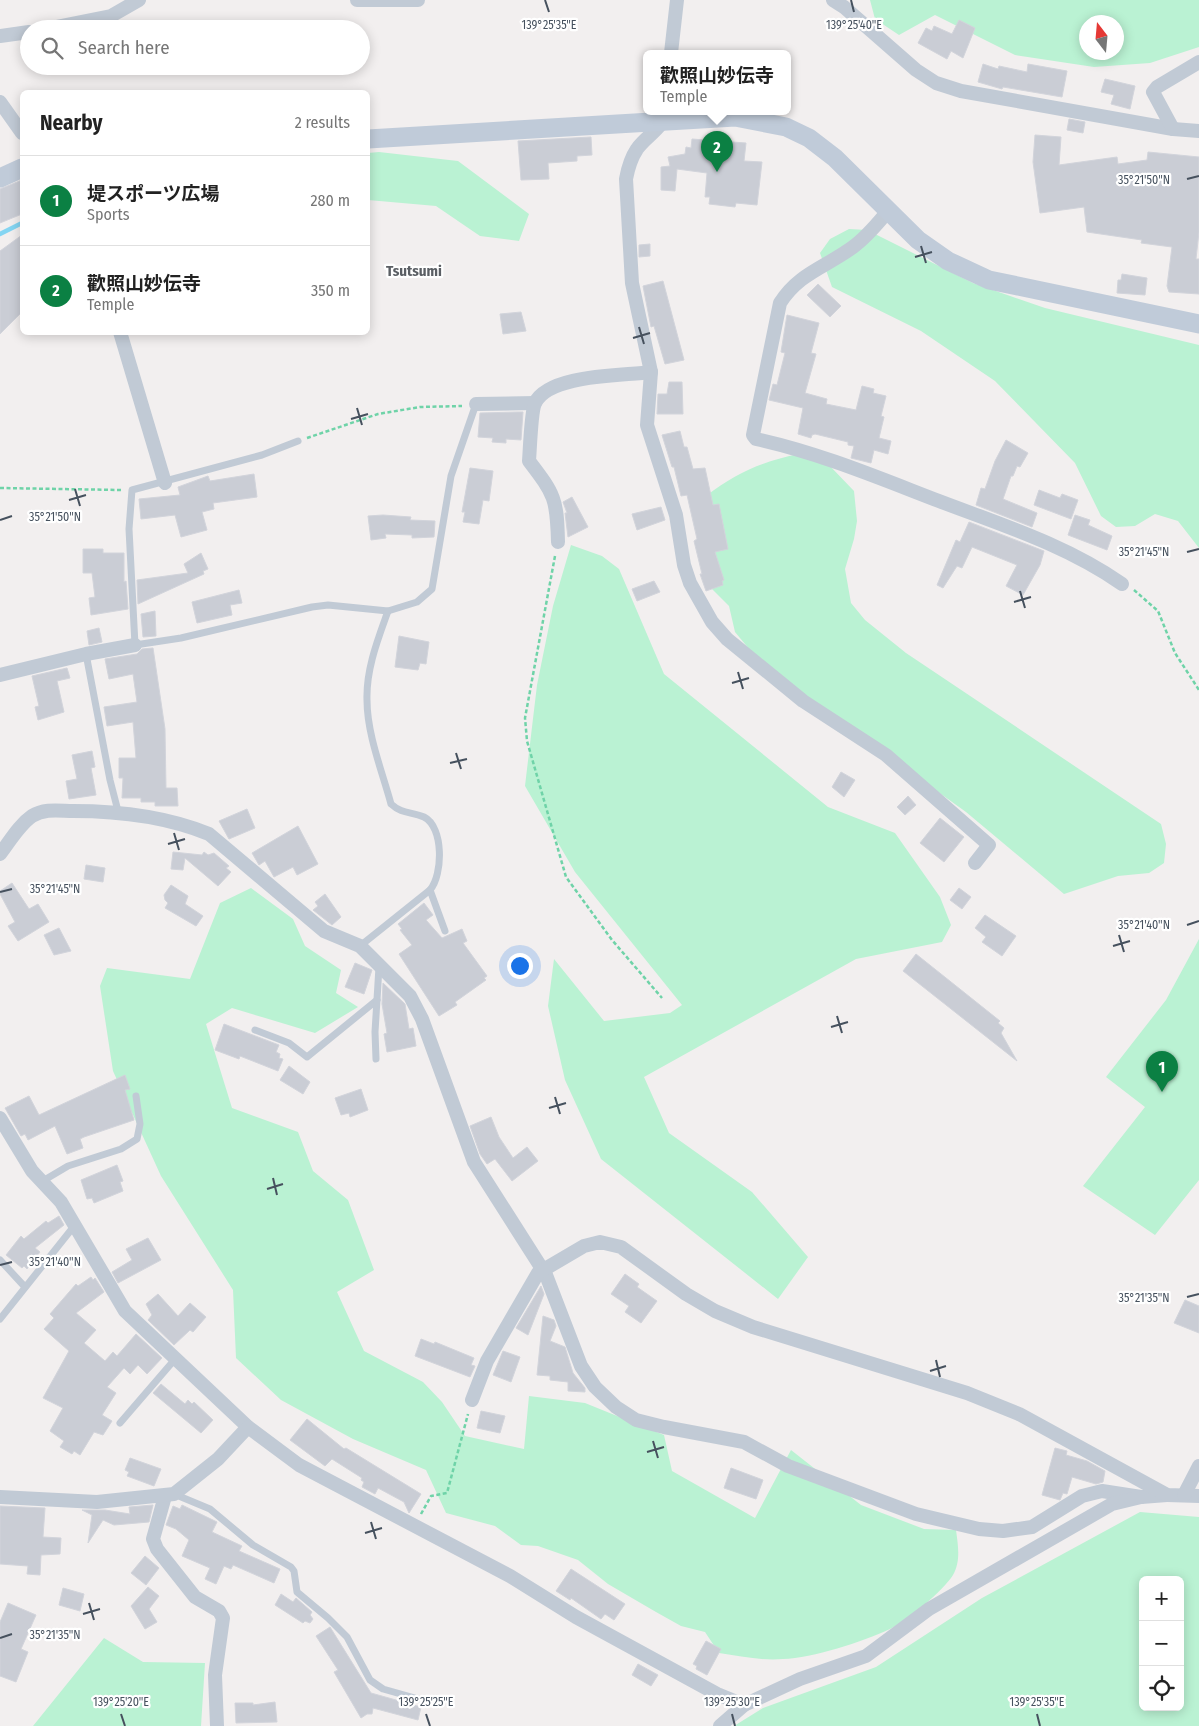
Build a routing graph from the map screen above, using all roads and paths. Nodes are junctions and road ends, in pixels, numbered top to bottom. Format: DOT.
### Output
graph roads {
  1 [pos="138,0"];
  2 [pos="358,0"];
  3 [pos="418,0"];
  4 [pos="677,0"];
  5 [pos="833,0"];
  6 [pos="91,20"];
  7 [pos="20,33"];
  8 [pos="0,36"];
  9 [pos="671,50"];
  10 [pos="1199,62"];
  11 [pos="0,102"];
  12 [pos="665,116"];
  13 [pos="1172,128"];
  14 [pos="20,130"];
  15 [pos="1199,131"];
  16 [pos="370,139"];
  17 [pos="20,169"];
  18 [pos="0,178"];
  19 [pos="889,210"];
  20 [pos="1199,324"];
  21 [pos="121,335"];
  22 [pos="650,372"];
  23 [pos="535,403"];
  24 [pos="476,404"];
  25 [pos="298,441"];
  26 [pos="165,483"];
  27 [pos="0,488"];
  28 [pos="132,490"];
  29 [pos="558,542"];
  30 [pos="1122,584"];
  31 [pos="388,611"];
  32 [pos="135,644"];
  33 [pos="86,654"];
  34 [pos="0,675"];
  35 [pos="1199,690"];
  36 [pos="118,811"];
  37 [pos="0,854"];
  38 [pos="975,863"];
  39 [pos="430,890"];
  40 [pos="445,931"];
  41 [pos="360,946"];
  42 [pos="380,966"];
  43 [pos="662,998"];
  44 [pos="377,1000"];
  45 [pos="256,1030"];
  46 [pos="376,1059"];
  47 [pos="136,1096"];
  48 [pos="0,1118"];
  49 [pos="41,1182"];
  50 [pos="75,1225"];
  51 [pos="0,1260"];
  52 [pos="543,1270"];
  53 [pos="25,1287"];
  54 [pos="0,1319"];
  55 [pos="176,1358"];
  56 [pos="472,1400"];
  57 [pos="120,1423"];
  58 [pos="248,1427"];
  59 [pos="1199,1466"];
  60 [pos="169,1495"];
  61 [pos="1167,1495"];
  62 [pos="1184,1495"];
  63 [pos="1199,1496"];
  64 [pos="0,1497"];
  65 [pos="1141,1497"];
  66 [pos="414,1527"];
  67 [pos="422,1700"];
  68 [pos="744,1705"];
  69 [pos="217,1726"];
  70 [pos="720,1726"];
  1 -- 6 [label="street"];
  2 -- 3 [label="street"];
  4 -- 9 [label="street"];
  5 -- 13 [label="street"];
  7 -- 8 [label="street"];
  10 -- 13 [label="street"];
  11 -- 14 [label="street"];
  12 -- 16 [label="street"];
  12 -- 19 [label="street"];
  12 -- 22 [label="street"];
  13 -- 15 [label="street"];
  17 -- 18 [label="street"];
  19 -- 20 [label="street"];
  19 -- 30 [label="street"];
  21 -- 26 [label="street"];
  22 -- 23 [label="street"];
  22 -- 38 [label="street"];
  23 -- 24 [label="street"];
  23 -- 29 [label="street"];
  24 -- 25 [label="path"];
  24 -- 31 [label="lane"];
  25 -- 26 [label="lane"];
  26 -- 28 [label="lane"];
  27 -- 28 [label="path"];
  28 -- 32 [label="lane"];
  29 -- 43 [label="path"];
  30 -- 35 [label="path"];
  31 -- 32 [label="lane"];
  31 -- 39 [label="lane"];
  32 -- 33 [label="street"];
  33 -- 34 [label="street"];
  33 -- 36 [label="lane"];
  36 -- 37 [label="street"];
  36 -- 41 [label="street"];
  39 -- 40 [label="lane"];
  39 -- 41 [label="lane"];
  41 -- 42 [label="street"];
  42 -- 44 [label="lane"];
  42 -- 52 [label="street"];
  44 -- 45 [label="lane"];
  44 -- 46 [label="lane"];
  47 -- 49 [label="lane"];
  48 -- 49 [label="street"];
  49 -- 50 [label="street"];
  50 -- 53 [label="lane"];
  50 -- 55 [label="street"];
  51 -- 53 [label="lane"];
  52 -- 56 [label="street"];
  52 -- 61 [label="street"];
  52 -- 65 [label="street"];
  53 -- 54 [label="lane"];
  55 -- 57 [label="lane"];
  55 -- 58 [label="street"];
  56 -- 66 [label="path"];
  58 -- 60 [label="street"];
  58 -- 66 [label="street"];
  59 -- 62 [label="street"];
  60 -- 64 [label="street"];
  60 -- 67 [label="lane"];
  60 -- 69 [label="street"];
  61 -- 62 [label="street"];
  61 -- 65 [label="street"];
  62 -- 63 [label="street"];
  65 -- 68 [label="street"];
  66 -- 68 [label="street"];
  68 -- 70 [label="street"];
}
